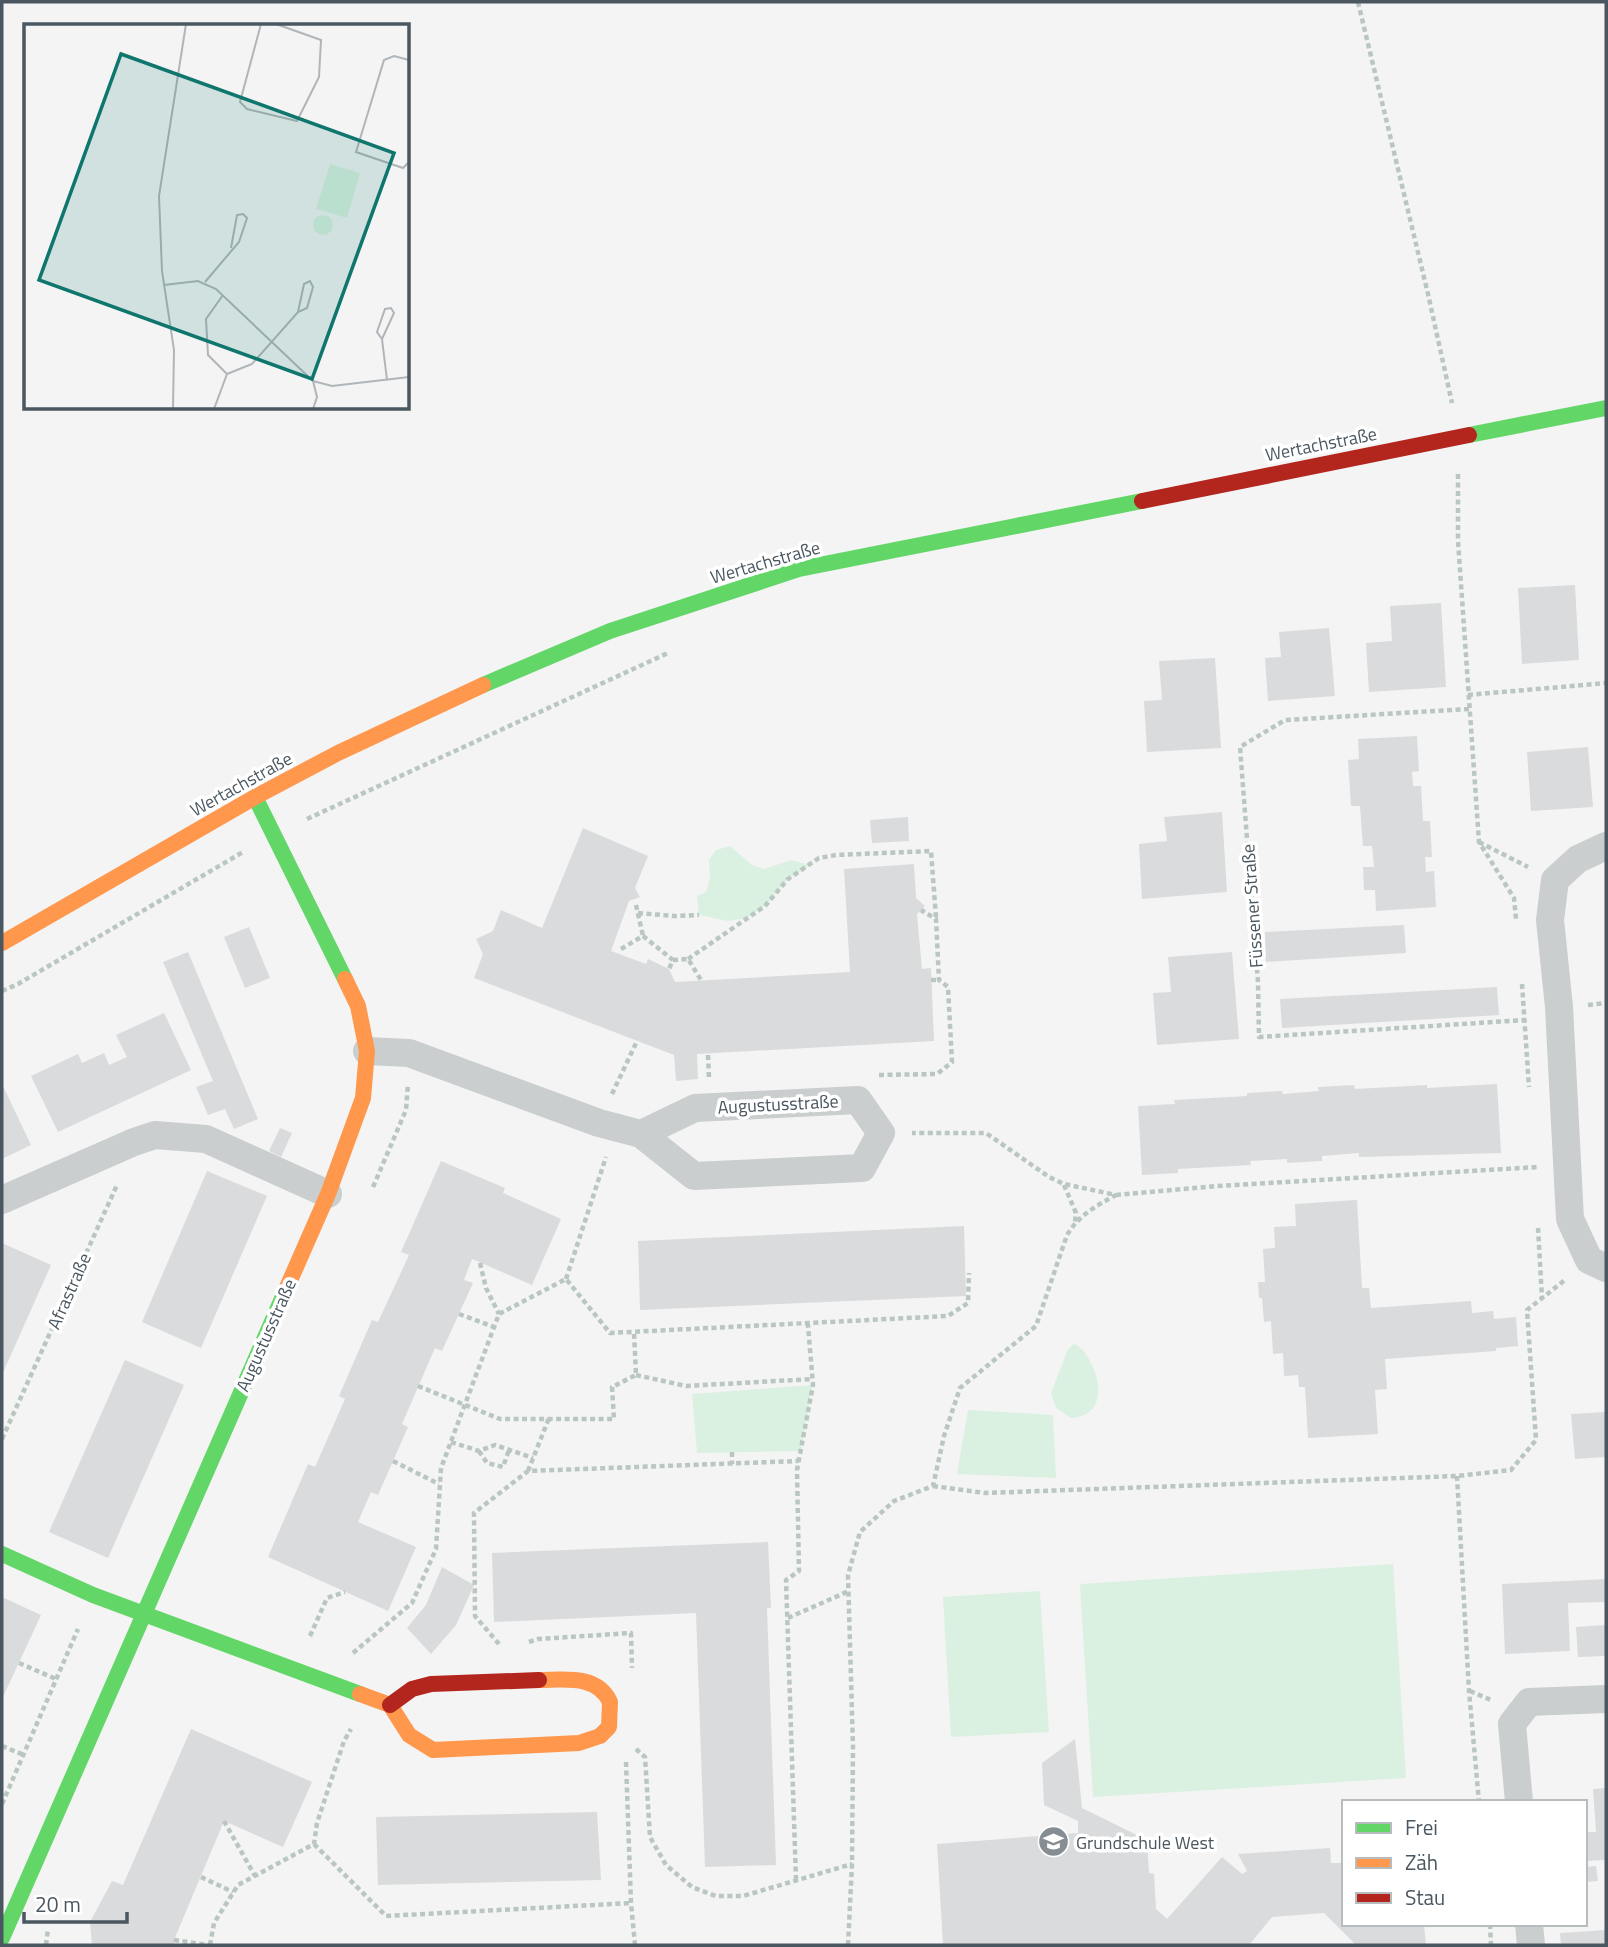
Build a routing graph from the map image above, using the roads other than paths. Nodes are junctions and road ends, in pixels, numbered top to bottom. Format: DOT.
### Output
graph roads {
  1 [pos="1606,408"];
  2 [pos="255,797"];
  3 [pos="1606,846"];
  4 [pos="2,943"];
  5 [pos="367,1051"];
  6 [pos="619,1128"];
  7 [pos="328,1194"];
  8 [pos="2,1200"];
  9 [pos="1598,1264"];
  10 [pos="2,1554"];
  11 [pos="145,1613"];
  12 [pos="1606,1699"];
  13 [pos="390,1705"];
  14 [pos="1519,1800"];
  15 [pos="1529,1926"];
  16 [pos="2,1938"];
  17 [pos="1531,1945"];
  1 -- 2 [label="street, Wertachstraße"];
  2 -- 4 [label="street, Wertachstraße"];
  2 -- 5 [label="street, Augustusstraße"];
  3 -- 9 [label="street"];
  5 -- 6 [label="street"];
  5 -- 7 [label="street, Augustusstraße"];
  6 -- 6 [label="street, Augustusstraße"];
  7 -- 8 [label="street"];
  7 -- 11 [label="street, Augustusstraße"];
  10 -- 11 [label="street"];
  11 -- 13 [label="street"];
  11 -- 16 [label="street, Augustusstraße"];
  12 -- 14 [label="street"];
  13 -- 13 [label="street"];
  15 -- 17 [label="street"];
}
